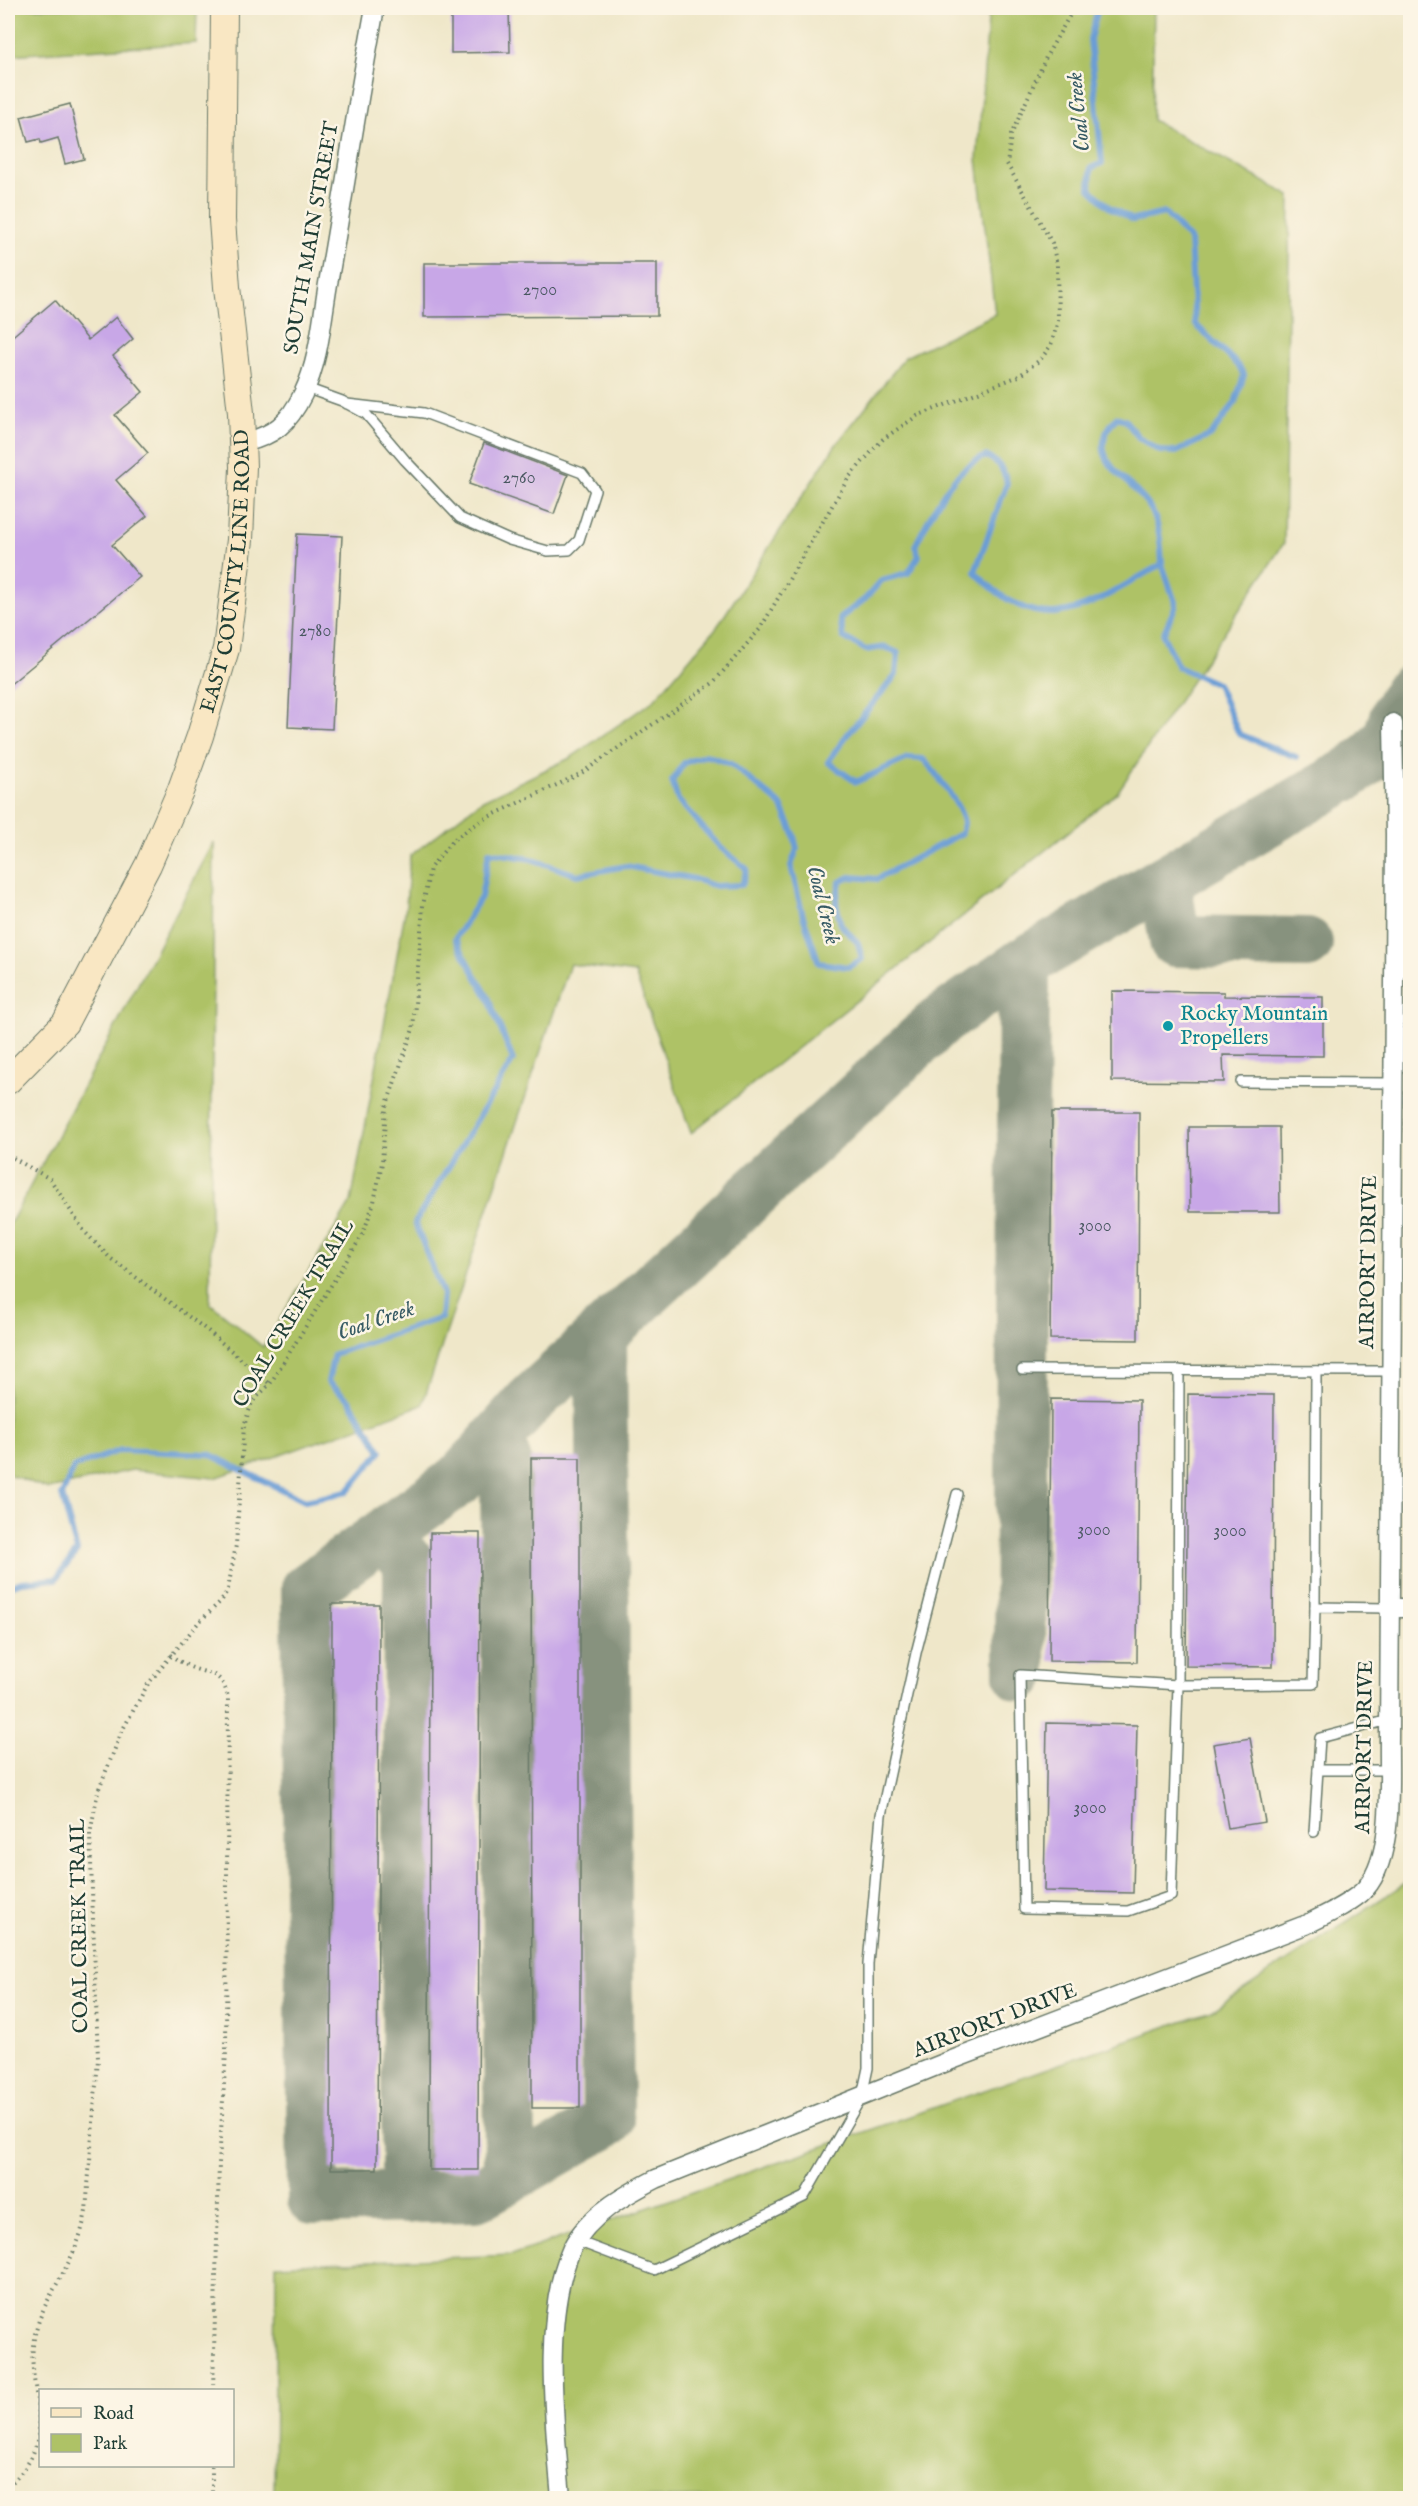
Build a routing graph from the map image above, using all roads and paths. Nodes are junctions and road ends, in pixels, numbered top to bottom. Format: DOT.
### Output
graph roads {
  1 [pos="224,8"];
  2 [pos="375,8"];
  3 [pos="1074,8"];
  4 [pos="306,388"];
  5 [pos="347,404"];
  6 [pos="242,443"];
  7 [pos="1394,723"];
  8 [pos="1410,821"];
  9 [pos="1395,834"];
  10 [pos="1402,972"];
  11 [pos="8,1081"];
  12 [pos="1241,1082"];
  13 [pos="1393,1083"];
  14 [pos="8,1155"];
  15 [pos="1022,1370"];
  16 [pos="1179,1370"];
  17 [pos="1316,1371"];
  18 [pos="1391,1371"];
  19 [pos="270,1384"];
  20 [pos="957,1494"];
  21 [pos="1315,1607"];
  22 [pos="1388,1608"];
  23 [pos="1410,1608"];
  24 [pos="170,1655"];
  25 [pos="1178,1685"];
  26 [pos="1389,1720"];
  27 [pos="1318,1770"];
  28 [pos="1388,1770"];
  29 [pos="1314,1832"];
  30 [pos="862,2096"];
  31 [pos="577,2241"];
  32 [pos="213,2389"];
  33 [pos="212,2467"];
  34 [pos="8,2486"];
  35 [pos="212,2499"];
  36 [pos="561,2499"];
  1 -- 6 [label="main road, EAST COUNTY LINE ROAD"];
  2 -- 4 [label="street, SOUTH MAIN STREET"];
  3 -- 19 [label="path, COAL CREEK TRAIL"];
  4 -- 5 [label="lane"];
  4 -- 6 [label="street, SOUTH MAIN STREET"];
  5 -- 5 [label="lane"];
  6 -- 11 [label="main road, EAST COUNTY LINE ROAD"];
  7 -- 9 [label="street, AIRPORT DRIVE"];
  8 -- 9 [label="lane"];
  9 -- 10 [label="street, AIRPORT DRIVE"];
  10 -- 13 [label="street, AIRPORT DRIVE"];
  12 -- 13 [label="lane"];
  13 -- 18 [label="street, AIRPORT DRIVE"];
  14 -- 19 [label="path"];
  15 -- 16 [label="lane"];
  16 -- 17 [label="lane"];
  16 -- 25 [label="lane"];
  17 -- 18 [label="lane"];
  17 -- 21 [label="lane"];
  18 -- 22 [label="street, AIRPORT DRIVE"];
  19 -- 24 [label="path, COAL CREEK TRAIL"];
  20 -- 30 [label="lane"];
  21 -- 22 [label="lane"];
  21 -- 25 [label="lane"];
  22 -- 23 [label="street"];
  22 -- 26 [label="street, AIRPORT DRIVE"];
  24 -- 32 [label="path"];
  24 -- 34 [label="path, COAL CREEK TRAIL"];
  25 -- 25 [label="lane"];
  26 -- 27 [label="lane"];
  26 -- 28 [label="street, AIRPORT DRIVE"];
  27 -- 28 [label="lane"];
  27 -- 29 [label="lane"];
  28 -- 30 [label="street, AIRPORT DRIVE"];
  30 -- 31 [label="street, AIRPORT DRIVE"];
  30 -- 31 [label="lane"];
  31 -- 36 [label="street, AIRPORT DRIVE"];
  33 -- 35 [label="path"];
}
